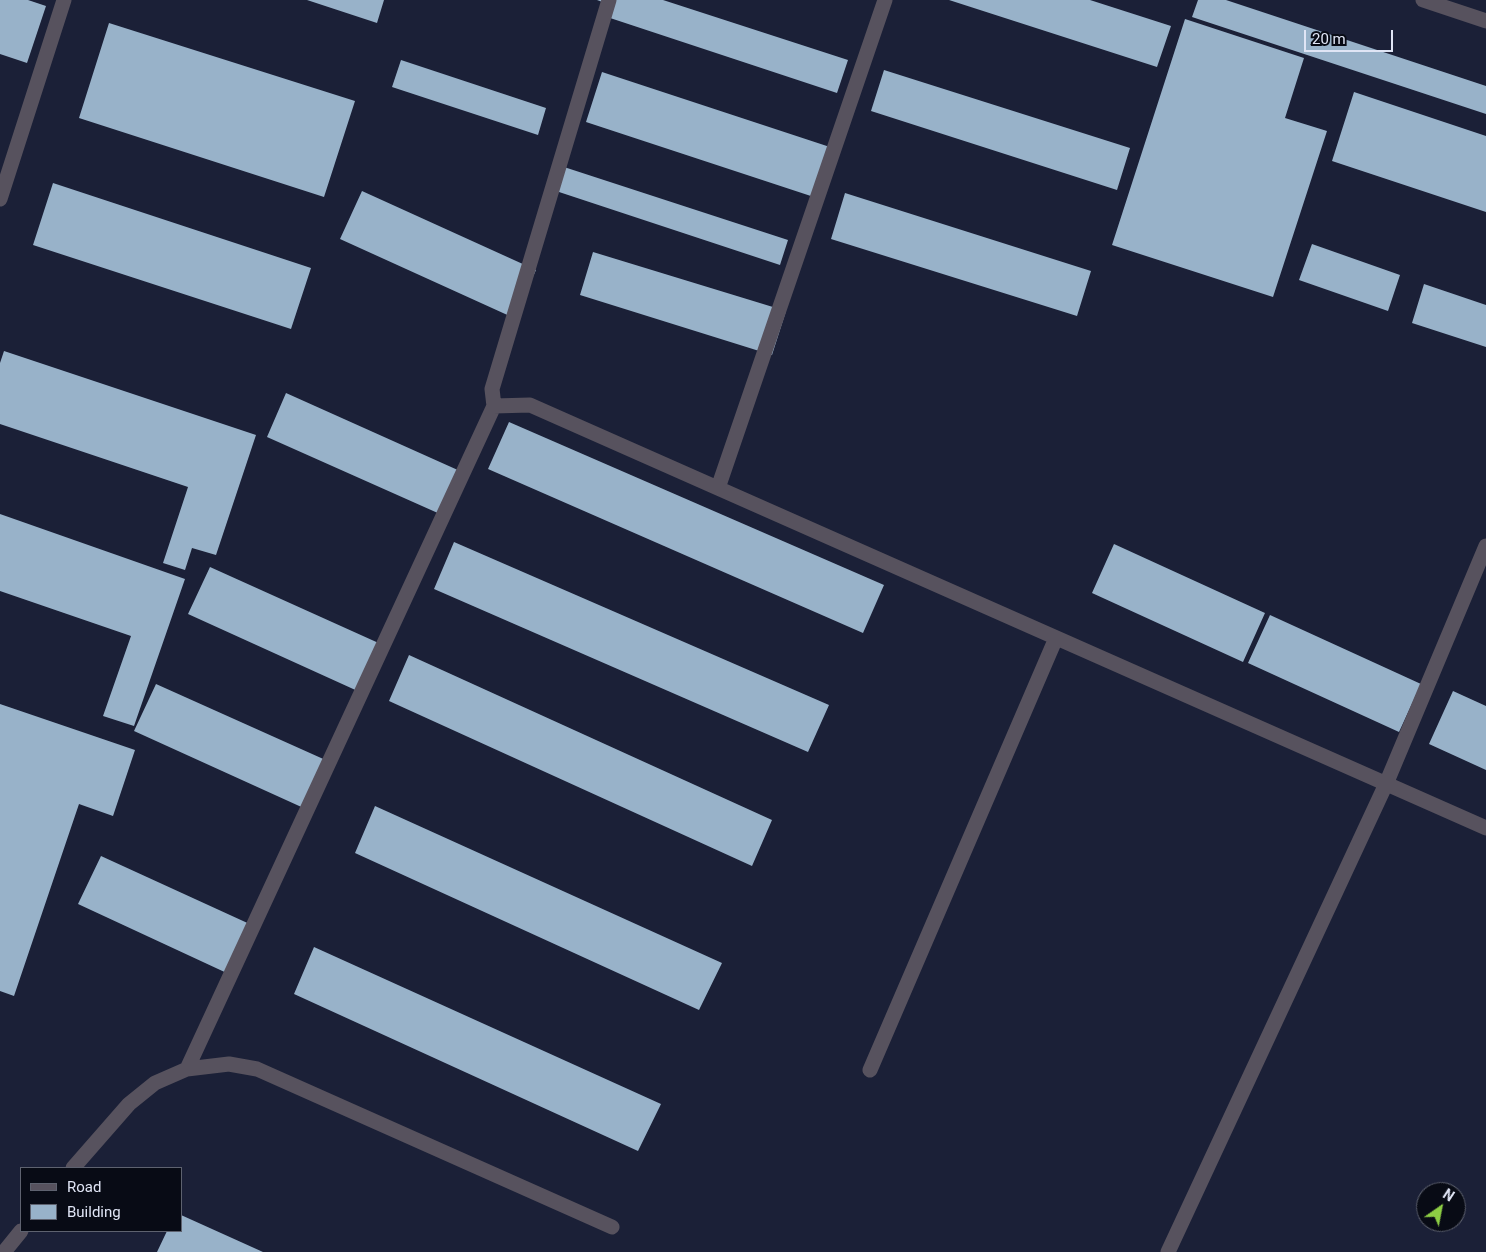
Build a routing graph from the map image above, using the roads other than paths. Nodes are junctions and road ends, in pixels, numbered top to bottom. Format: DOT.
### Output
graph roads {
  1 [pos="64,0"];
  2 [pos="609,0"];
  3 [pos="885,0"];
  4 [pos="1423,0"];
  5 [pos="1486,21"];
  6 [pos="0,199"];
  7 [pos="494,406"];
  8 [pos="718,488"];
  9 [pos="1486,546"];
  10 [pos="1056,638"];
  11 [pos="1386,784"];
  12 [pos="1486,828"];
  13 [pos="186,1069"];
  14 [pos="870,1070"];
  15 [pos="74,1167"];
  16 [pos="612,1226"];
  17 [pos="20,1232"];
  18 [pos="4,1252"];
  19 [pos="1168,1252"];
  1 -- 6 [label="street"];
  2 -- 7 [label="street"];
  3 -- 8 [label="street"];
  4 -- 5 [label="street"];
  7 -- 8 [label="street"];
  7 -- 13 [label="street"];
  8 -- 10 [label="street"];
  9 -- 11 [label="street"];
  10 -- 11 [label="street"];
  10 -- 14 [label="street"];
  11 -- 12 [label="street"];
  11 -- 19 [label="street"];
  13 -- 15 [label="street"];
  13 -- 16 [label="street"];
  17 -- 18 [label="street"];
}
